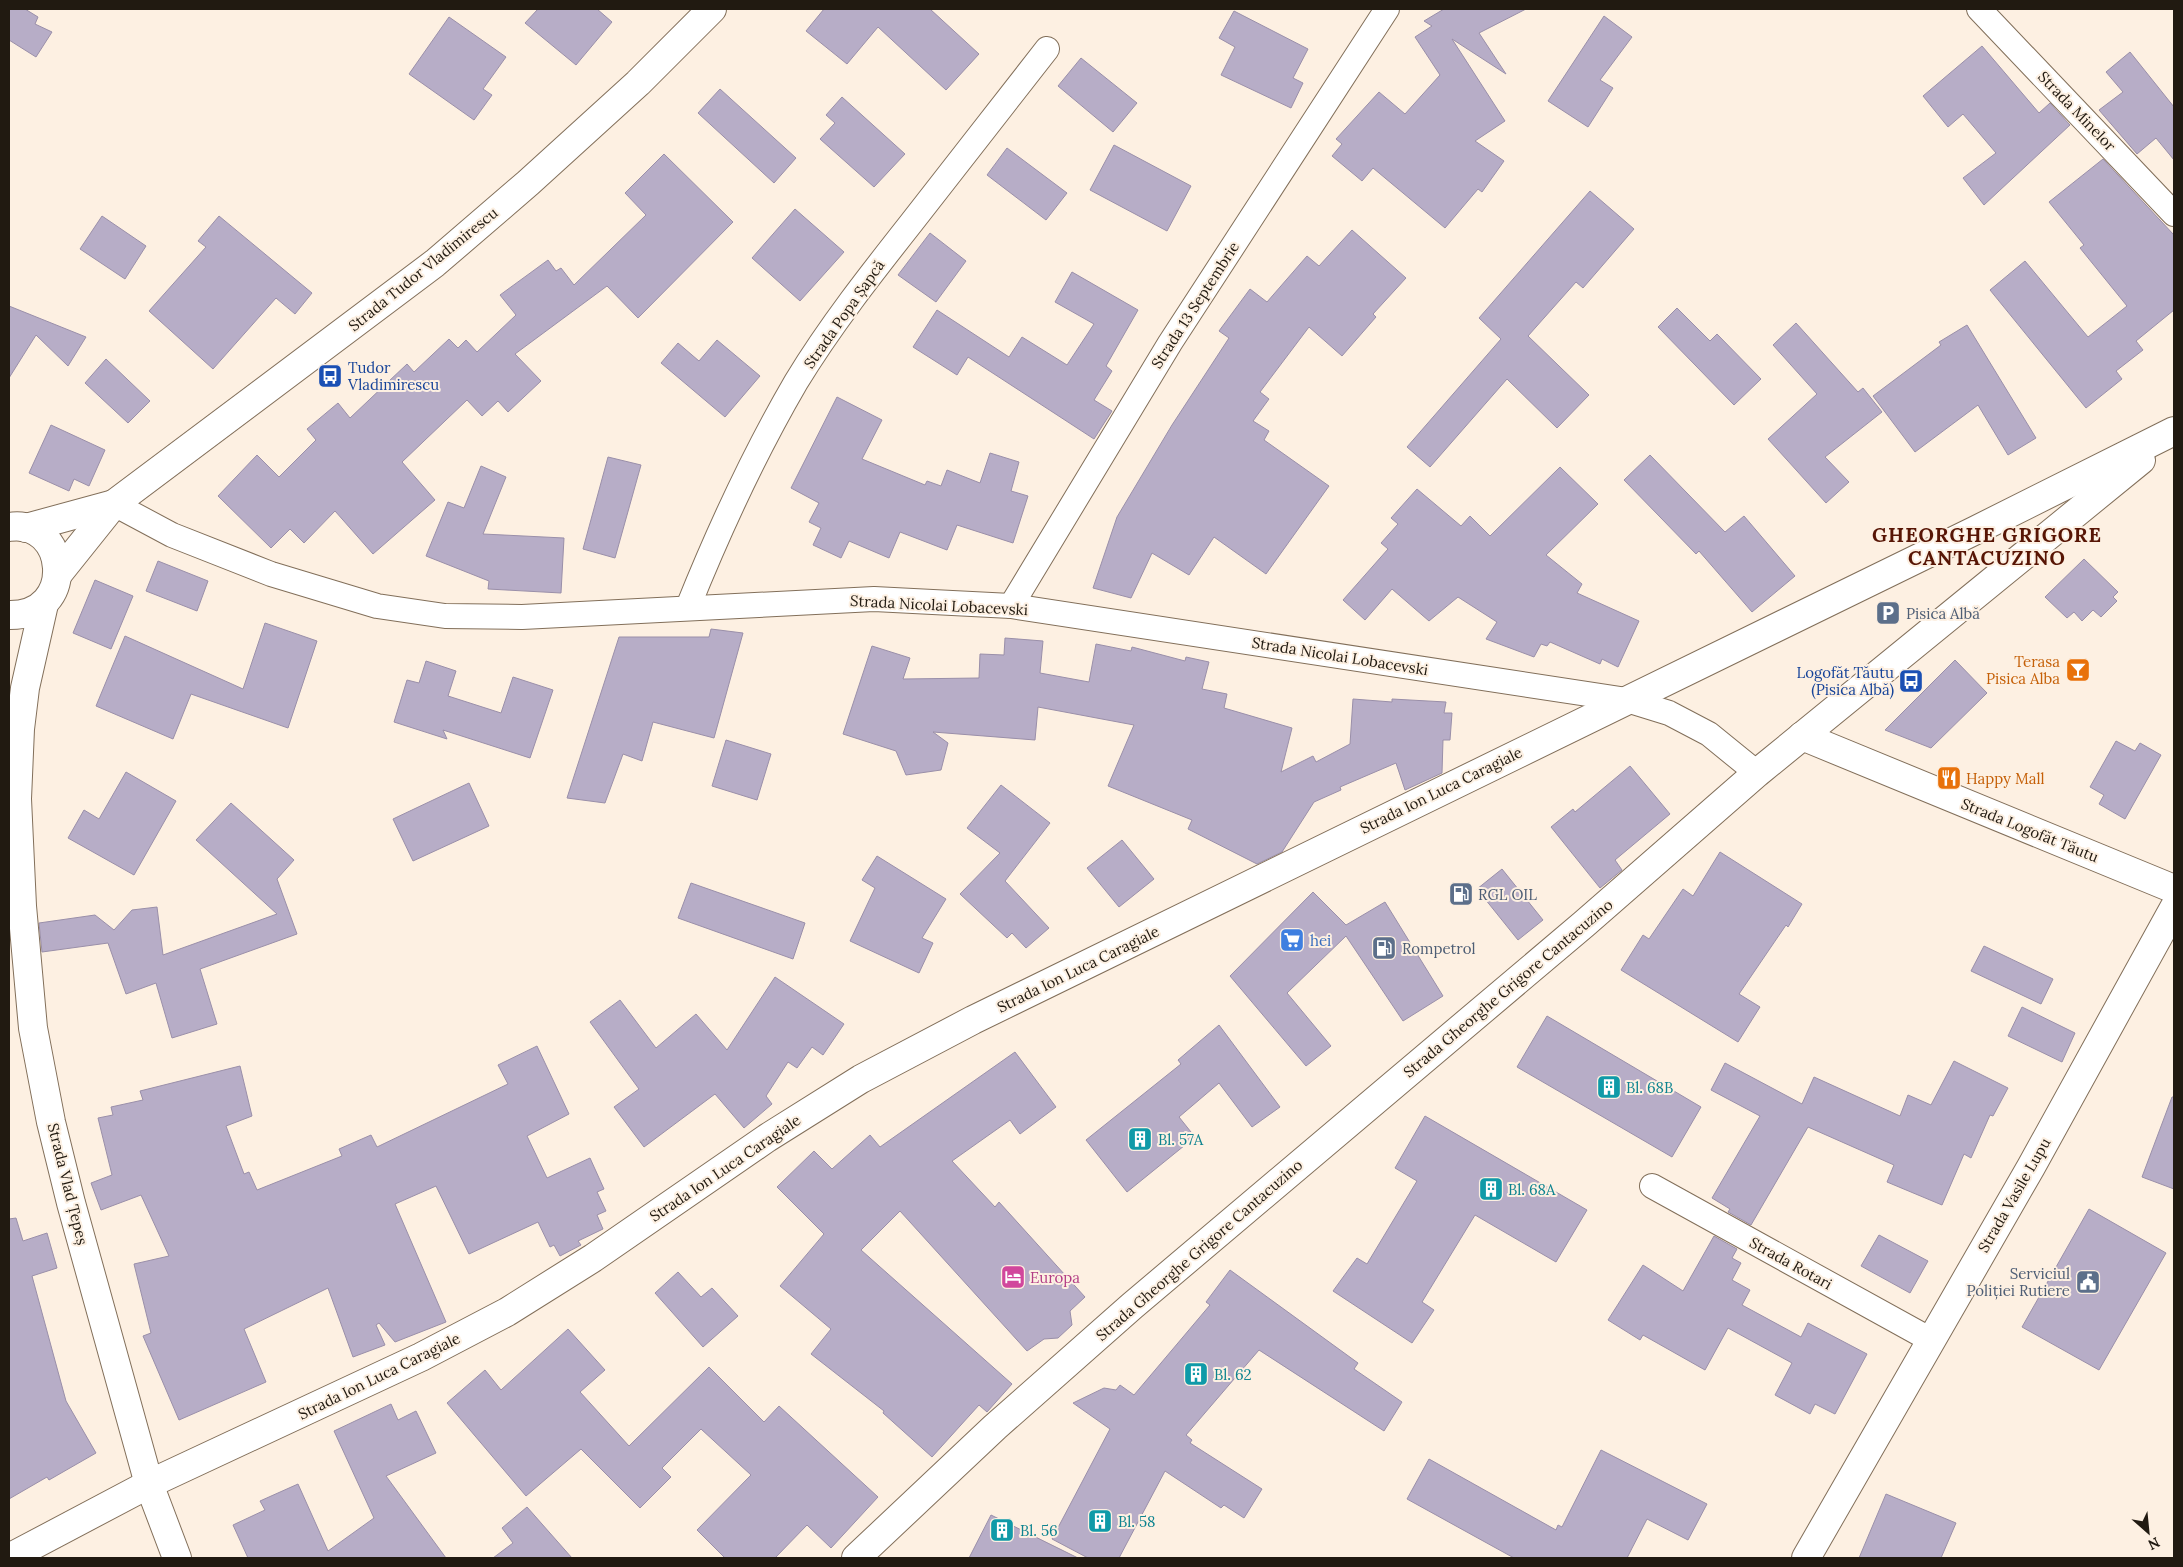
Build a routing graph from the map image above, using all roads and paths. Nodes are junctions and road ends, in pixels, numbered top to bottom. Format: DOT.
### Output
graph roads {
  1 [pos="712,9"];
  2 [pos="1388,9"];
  3 [pos="1979,9"];
  4 [pos="1047,49"];
  5 [pos="2174,214"];
  6 [pos="2174,432"];
  7 [pos="114,504"];
  8 [pos="17,528"];
  9 [pos="58,574"];
  10 [pos="44,604"];
  11 [pos="1011,606"];
  12 [pos="688,607"];
  13 [pos="9,615"];
  14 [pos="1627,700"];
  15 [pos="1802,736"];
  16 [pos="9,760"];
  17 [pos="1757,773"];
  18 [pos="17,799"];
  19 [pos="2174,889"];
  20 [pos="2174,908"];
  21 [pos="1652,1186"];
  22 [pos="1931,1340"];
  23 [pos="149,1484"];
  24 [pos="9,1558"];
  25 [pos="177,1558"];
  26 [pos="856,1558"];
  27 [pos="1806,1558"];
  1 -- 7 [label="main road, Strada Tudor Vladimirescu"];
  2 -- 11 [label="street, Strada 13 Septembrie"];
  3 -- 5 [label="street, Strada Minelor"];
  4 -- 12 [label="street, Strada Popa Șapcă"];
  6 -- 14 [label="main road, Strada Ion Luca Caragiale"];
  6 -- 15 [label="main road, Strada Gheorghe Grigore Cantacuzino"];
  7 -- 8 [label="main road, Strada Tudor Vladimirescu"];
  7 -- 9 [label="main road, Strada Tudor Vladimirescu"];
  7 -- 12 [label="street, Strada Nicolai Lobacevski"];
  8 -- 9 [label="main road"];
  9 -- 10 [label="main road, Strada Tudor Vladimirescu"];
  10 -- 13 [label="main road"];
  10 -- 18 [label="main road, Strada Vlad Țepeș"];
  11 -- 12 [label="street, Strada Nicolai Lobacevski"];
  11 -- 14 [label="street, Strada Nicolai Lobacevski"];
  14 -- 17 [label="street, Strada Nicolai Lobacevski"];
  14 -- 23 [label="main road, Strada Ion Luca Caragiale"];
  15 -- 17 [label="main road, Strada Gheorghe Grigore Cantacuzino"];
  15 -- 19 [label="main road, Strada Logofăt Tăutu"];
  16 -- 18 [label="main road, Strada Vlad Țepeș"];
  17 -- 26 [label="main road, Strada Gheorghe Grigore Cantacuzino"];
  18 -- 23 [label="main road, Strada Vlad Țepeș"];
  20 -- 22 [label="main road, Strada Vasile Lupu"];
  21 -- 22 [label="street, Strada Rotari"];
  22 -- 27 [label="main road, Strada Vasile Lupu"];
  23 -- 24 [label="main road, Strada Ion Luca Caragiale"];
  23 -- 25 [label="main road, Strada Vlad Țepeș"];
}
